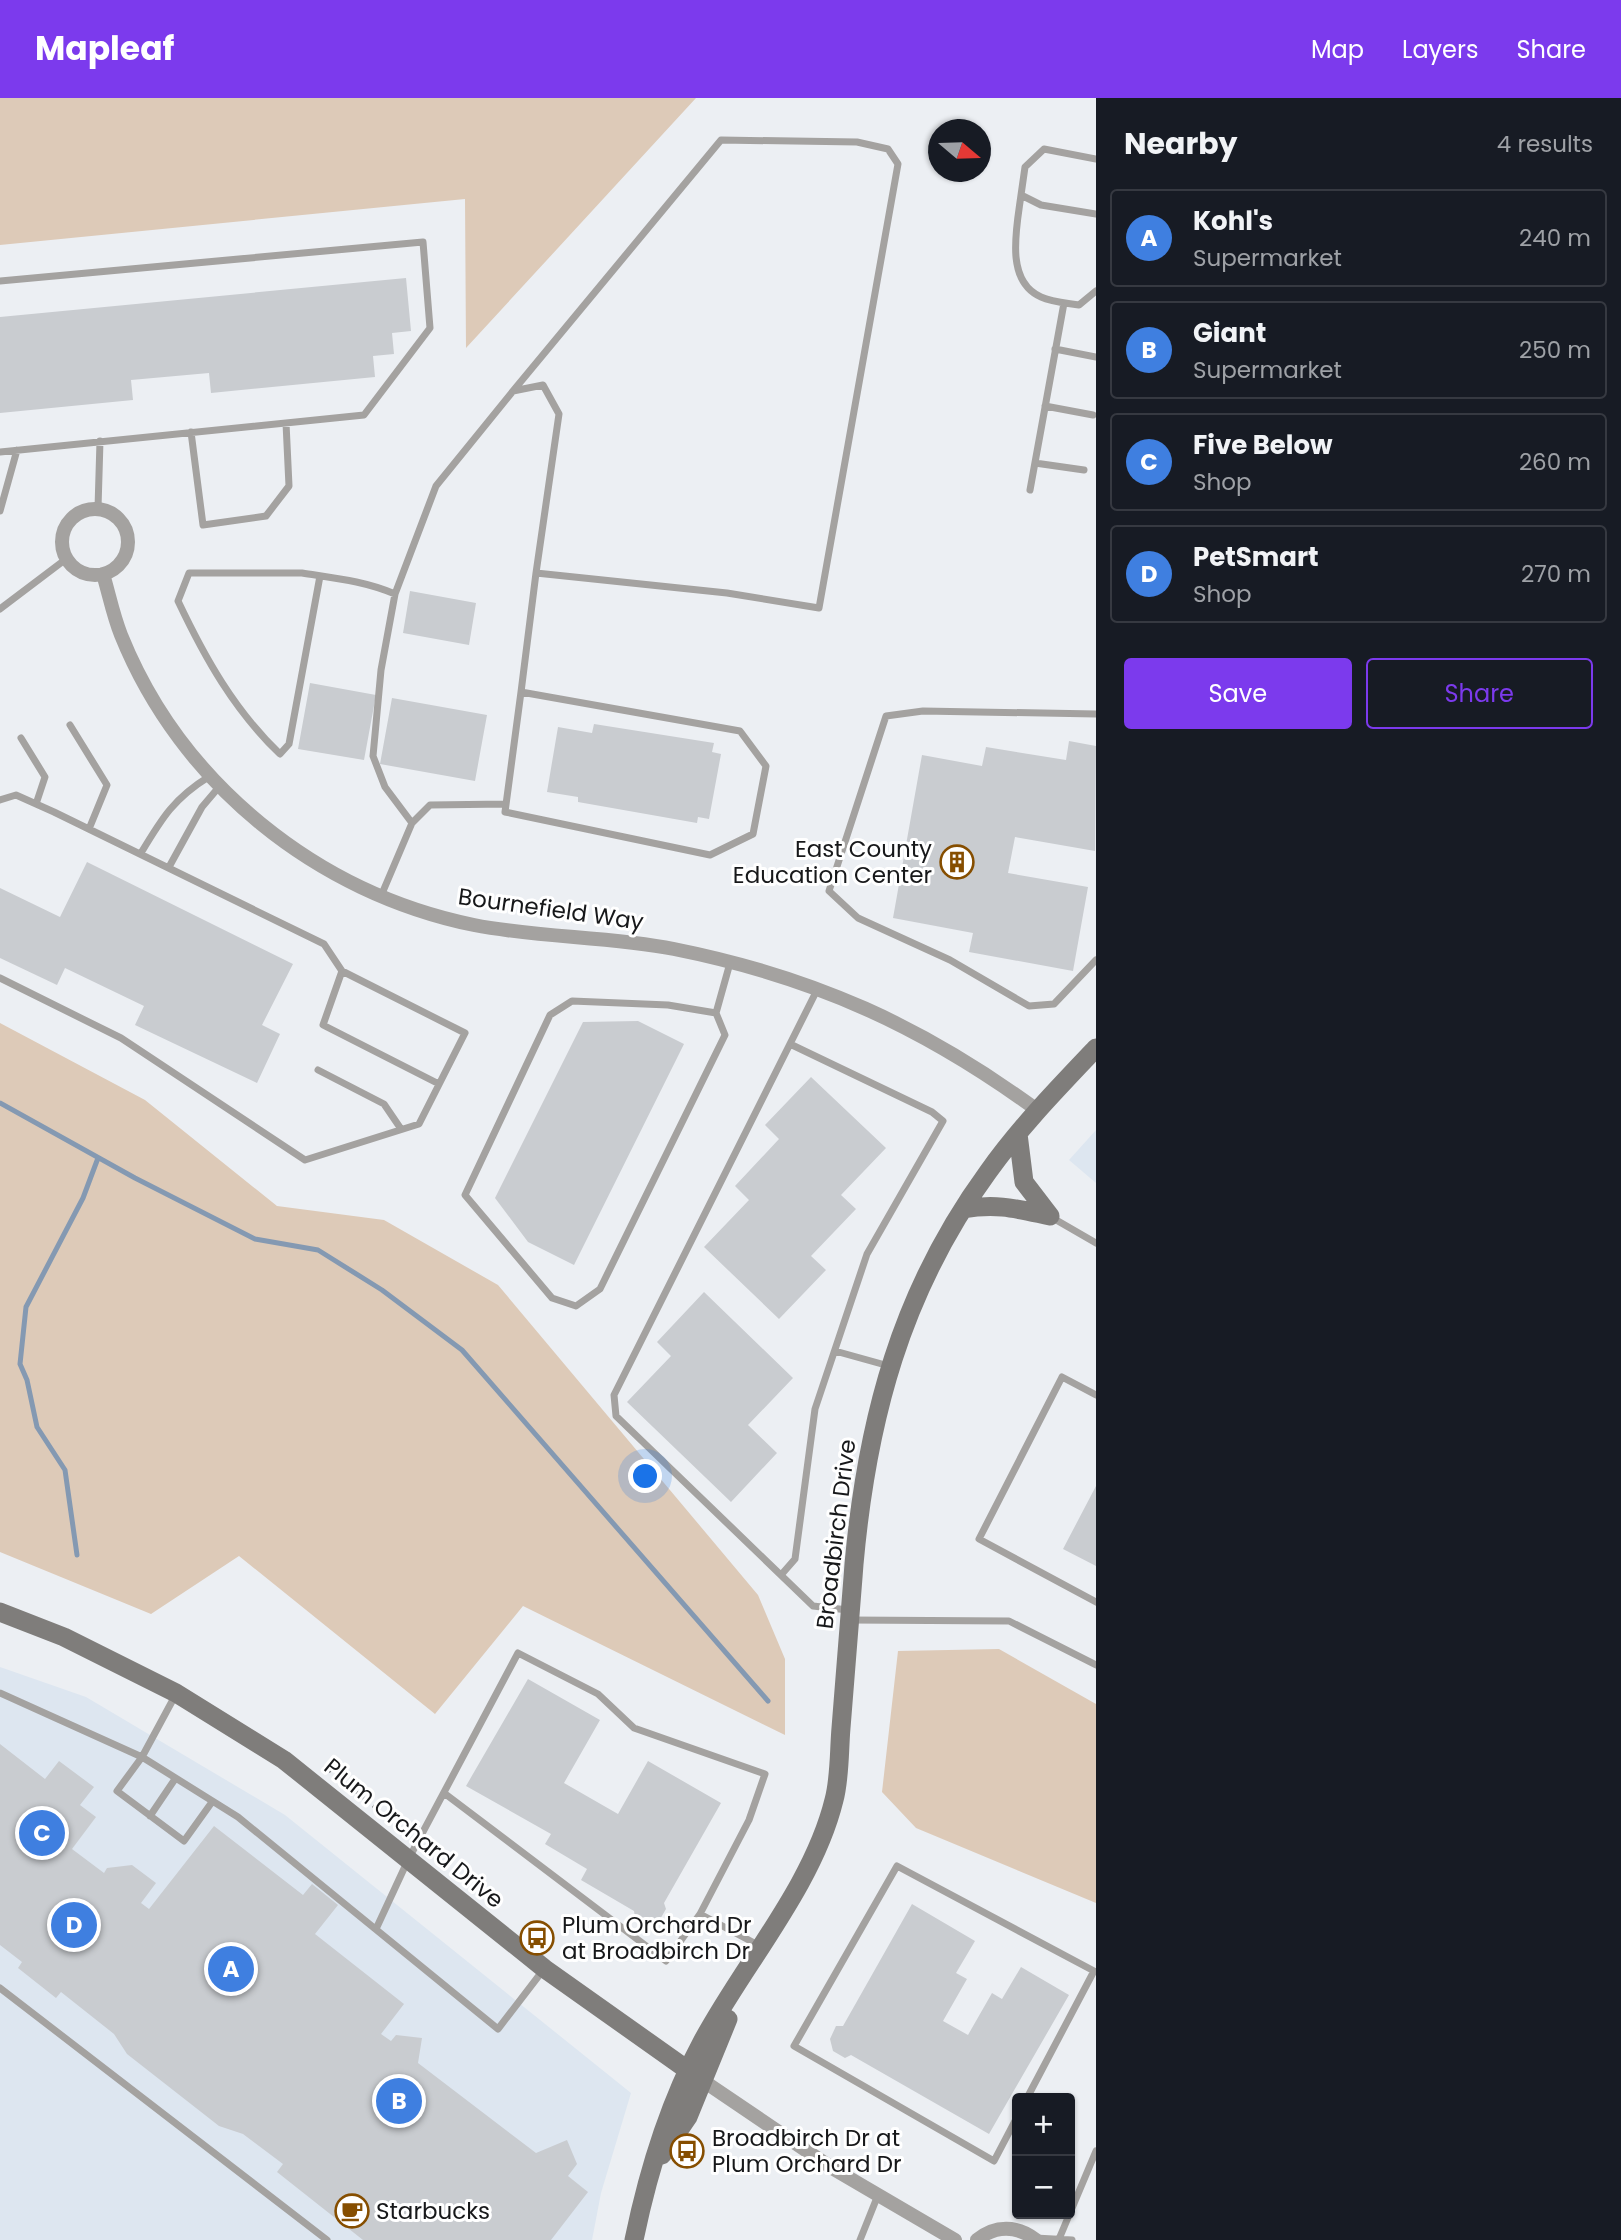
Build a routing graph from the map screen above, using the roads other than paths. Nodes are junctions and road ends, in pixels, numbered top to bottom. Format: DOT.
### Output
graph roads {
  1 [pos="1096,159"];
  2 [pos="1021,195"];
  3 [pos="1096,214"];
  4 [pos="0,281"];
  5 [pos="1096,290"];
  6 [pos="1064,303"];
  7 [pos="1055,349"];
  8 [pos="1096,357"];
  9 [pos="513,391"];
  10 [pos="1045,406"];
  11 [pos="1093,415"];
  12 [pos="286,423"];
  13 [pos="191,432"];
  14 [pos="100,441"];
  15 [pos="17,450"];
  16 [pos="0,452"];
  17 [pos="1035,463"];
  18 [pos="1084,470"];
  19 [pos="1030,489"];
  20 [pos="98,508"];
  21 [pos="0,511"];
  22 [pos="66,559"];
  23 [pos="536,573"];
  24 [pos="103,574"];
  25 [pos="320,576"];
  26 [pos="395,594"];
  27 [pos="0,609"];
  28 [pos="521,692"];
  29 [pos="1096,714"];
  30 [pos="70,725"];
  31 [pos="21,738"];
  32 [pos="215,781"];
  33 [pos="0,800"];
  34 [pos="36,804"];
  35 [pos="506,804"];
  36 [pos="412,823"];
  37 [pos="89,829"];
  38 [pos="141,853"];
  39 [pos="169,867"];
  40 [pos="381,897"];
  41 [pos="1096,960"];
  42 [pos="730,963"];
  43 [pos="342,971"];
  44 [pos="0,978"];
  45 [pos="817,990"];
  46 [pos="716,1013"];
  47 [pos="790,1044"];
  48 [pos="1096,1048"];
  49 [pos="318,1070"];
  50 [pos="439,1084"];
  51 [pos="1037,1110"];
  52 [pos="401,1129"];
  53 [pos="1018,1134"];
  54 [pos="963,1209"];
  55 [pos="1050,1216"];
  56 [pos="1096,1244"];
  57 [pos="835,1351"];
  58 [pos="890,1367"];
  59 [pos="1096,1395"];
  60 [pos="781,1575"];
  61 [pos="1096,1602"];
  62 [pos="0,1612"];
  63 [pos="850,1615"];
  64 [pos="1096,1665"];
  65 [pos="0,1693"];
  66 [pos="176,1693"];
  67 [pos="12,1699"];
  68 [pos="0,1700"];
  69 [pos="142,1758"];
  70 [pos="176,1779"];
  71 [pos="444,1793"];
  72 [pos="212,1802"];
  73 [pos="150,1816"];
  74 [pos="408,1860"];
  75 [pos="699,1914"];
  76 [pos="376,1929"];
  77 [pos="762,1947"];
  78 [pos="545,1969"];
  79 [pos="0,1988"];
  80 [pos="695,2075"];
  81 [pos="1030,2093"];
  82 [pos="1012,2127"];
  83 [pos="1096,2151"];
  84 [pos="879,2194"];
  85 [pos="1035,2239"];
  86 [pos="1059,2239"];
  87 [pos="327,2240"];
  88 [pos="634,2240"];
  89 [pos="860,2240"];
  90 [pos="954,2240"];
  91 [pos="977,2240"];
  92 [pos="1072,2240"];
  1 -- 2 [label="lane"];
  2 -- 3 [label="lane"];
  2 -- 6 [label="lane"];
  4 -- 12 [label="lane"];
  5 -- 6 [label="lane"];
  6 -- 7 [label="lane"];
  7 -- 8 [label="lane"];
  7 -- 10 [label="lane"];
  9 -- 23 [label="lane"];
  9 -- 23 [label="lane"];
  9 -- 26 [label="lane"];
  10 -- 11 [label="lane"];
  10 -- 17 [label="lane"];
  12 -- 13 [label="lane"];
  12 -- 13 [label="lane"];
  13 -- 14 [label="lane"];
  14 -- 15 [label="lane"];
  14 -- 20 [label="lane"];
  15 -- 16 [label="lane"];
  15 -- 21 [label="lane"];
  17 -- 18 [label="lane"];
  17 -- 19 [label="lane"];
  20 -- 22 [label="street"];
  20 -- 24 [label="street"];
  22 -- 24 [label="street"];
  22 -- 27 [label="lane"];
  23 -- 28 [label="lane"];
  24 -- 32 [label="street, Bournefield Way"];
  25 -- 25 [label="lane"];
  25 -- 26 [label="lane"];
  26 -- 36 [label="lane"];
  28 -- 35 [label="lane"];
  28 -- 35 [label="lane"];
  29 -- 41 [label="lane"];
  30 -- 37 [label="lane"];
  31 -- 34 [label="lane"];
  32 -- 38 [label="lane"];
  32 -- 39 [label="lane"];
  32 -- 40 [label="street, Bournefield Way"];
  33 -- 34 [label="lane"];
  34 -- 37 [label="lane"];
  35 -- 36 [label="lane"];
  36 -- 40 [label="lane"];
  37 -- 38 [label="lane"];
  38 -- 39 [label="lane"];
  39 -- 43 [label="lane"];
  40 -- 42 [label="street, Bournefield Way"];
  42 -- 45 [label="street, Bournefield Way"];
  42 -- 46 [label="lane"];
  43 -- 50 [label="lane"];
  43 -- 50 [label="lane"];
  44 -- 52 [label="lane"];
  45 -- 47 [label="lane"];
  45 -- 51 [label="street, Bournefield Way"];
  46 -- 46 [label="lane"];
  47 -- 57 [label="lane"];
  47 -- 60 [label="lane"];
  48 -- 51 [label="street, Broadbirch Drive"];
  49 -- 52 [label="lane"];
  50 -- 52 [label="lane"];
  51 -- 53 [label="street, Broadbirch Drive"];
  53 -- 54 [label="street, Broadbirch Drive"];
  53 -- 55 [label="street"];
  54 -- 55 [label="street"];
  54 -- 58 [label="street, Broadbirch Drive"];
  55 -- 56 [label="lane"];
  57 -- 58 [label="lane"];
  57 -- 60 [label="lane"];
  58 -- 63 [label="street, Broadbirch Drive"];
  59 -- 61 [label="lane"];
  60 -- 63 [label="lane"];
  62 -- 66 [label="street, Plum Orchard Drive"];
  63 -- 64 [label="lane"];
  63 -- 77 [label="street, Broadbirch Drive"];
  65 -- 67 [label="lane"];
  66 -- 69 [label="lane"];
  66 -- 74 [label="street, Plum Orchard Drive"];
  67 -- 68 [label="lane"];
  67 -- 69 [label="lane"];
  69 -- 70 [label="lane"];
  69 -- 73 [label="lane"];
  70 -- 72 [label="lane"];
  70 -- 73 [label="lane"];
  71 -- 74 [label="lane"];
  71 -- 75 [label="lane"];
  71 -- 75 [label="lane"];
  72 -- 73 [label="lane"];
  72 -- 76 [label="lane"];
  74 -- 76 [label="lane"];
  74 -- 78 [label="street, Plum Orchard Drive"];
  75 -- 77 [label="lane"];
  76 -- 78 [label="lane"];
  77 -- 80 [label="street, Broadbirch Drive"];
  78 -- 80 [label="street, Plum Orchard Drive"];
  79 -- 87 [label="lane"];
  80 -- 84 [label="street, Plum Orchard Drive"];
  80 -- 88 [label="street, Broadbirch Drive"];
  81 -- 82 [label="lane"];
  83 -- 86 [label="lane"];
  84 -- 89 [label="lane"];
  84 -- 90 [label="street, Plum Orchard Drive"];
  85 -- 86 [label="lane"];
  85 -- 91 [label="street"];
  86 -- 92 [label="lane"];
}
